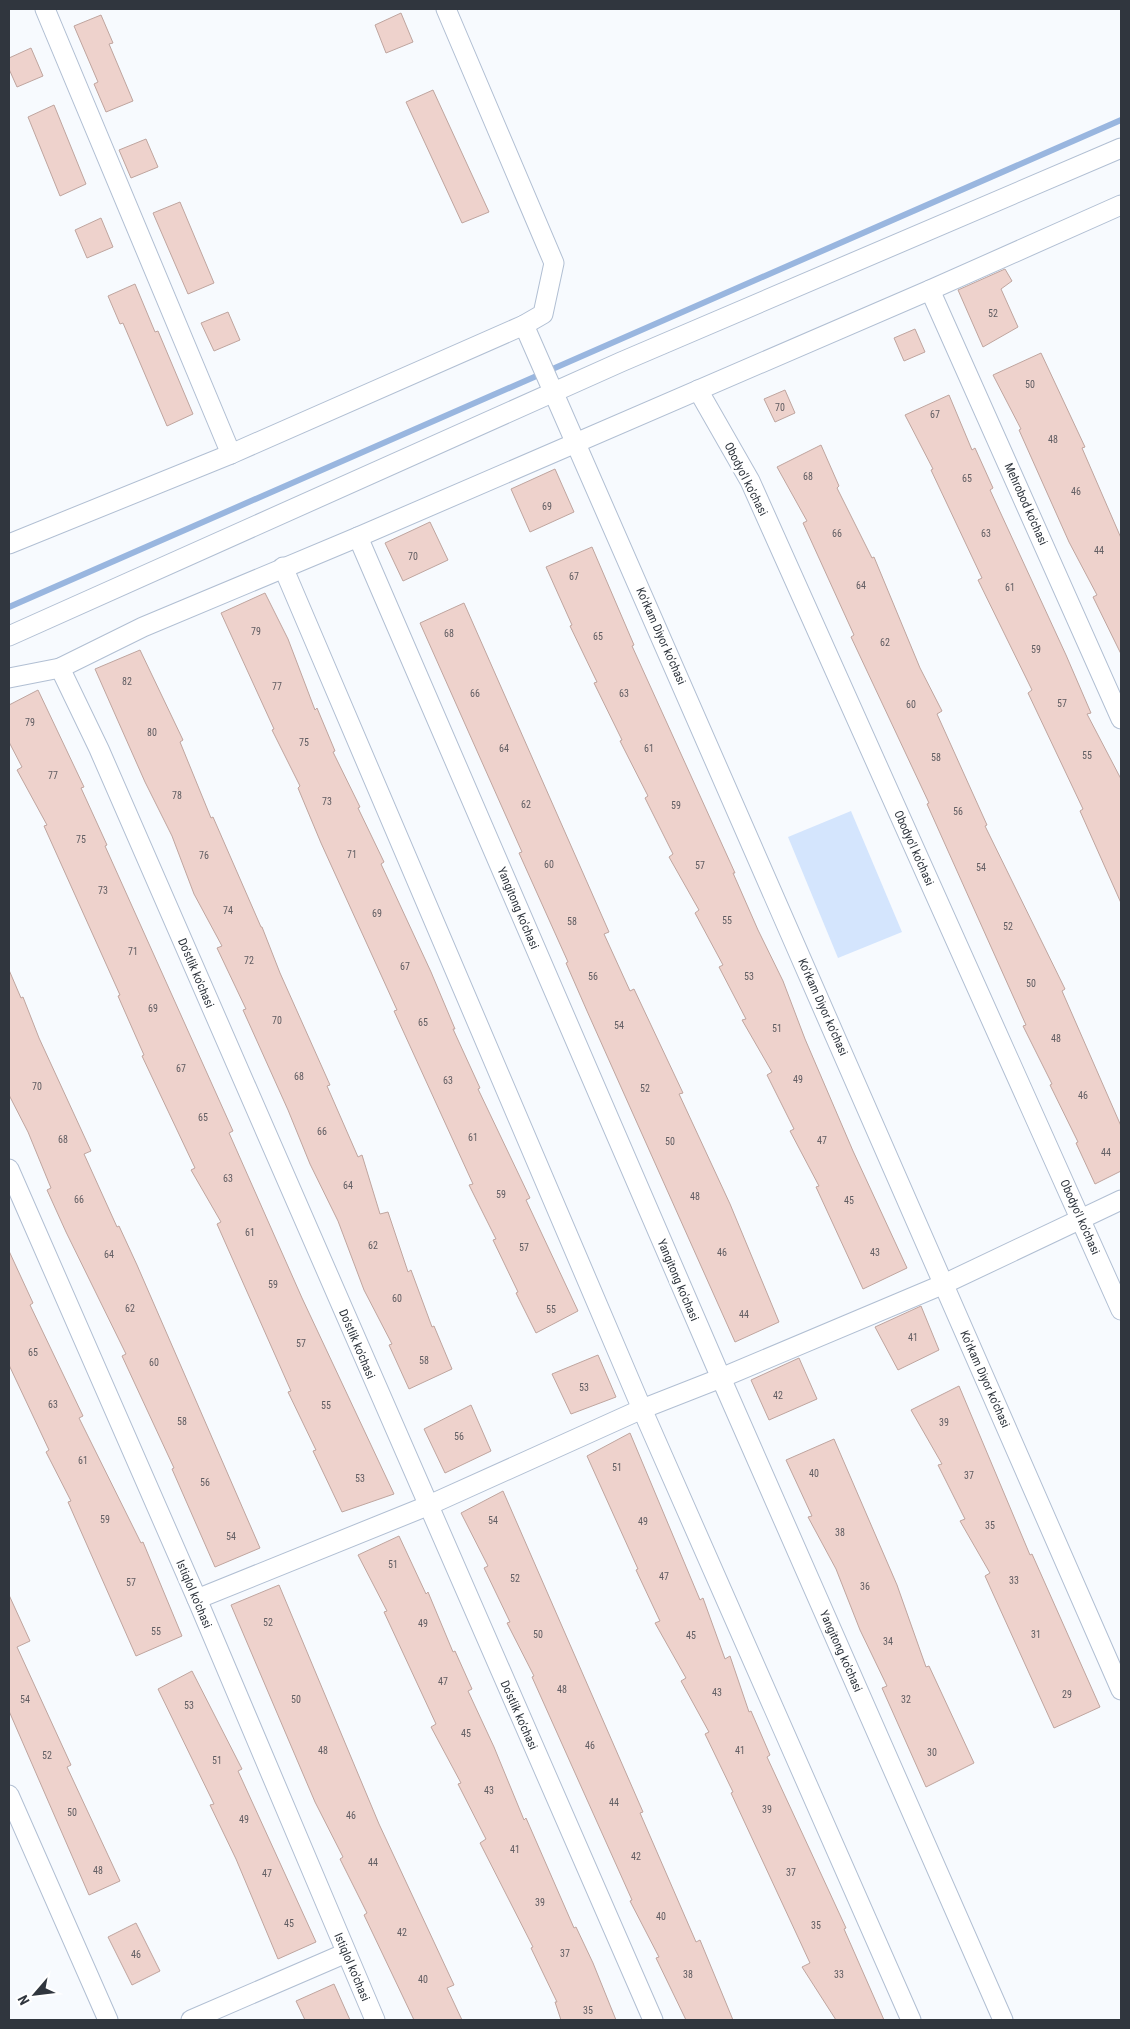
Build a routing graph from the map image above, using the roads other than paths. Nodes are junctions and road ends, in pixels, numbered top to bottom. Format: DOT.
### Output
graph roads {
  1 [pos="45,9"];
  2 [pos="446,9"];
  3 [pos="1121,148"];
  4 [pos="1121,205"];
  5 [pos="930,290"];
  6 [pos="524,325"];
  7 [pos="698,390"];
  8 [pos="554,392"];
  9 [pos="576,442"];
  10 [pos="231,454"];
  11 [pos="358,537"];
  12 [pos="9,544"];
  13 [pos="283,567"];
  14 [pos="9,636"];
  15 [pos="60,668"];
  16 [pos="9,678"];
  17 [pos="1121,719"];
  18 [pos="9,1169"];
  19 [pos="1121,1200"];
  20 [pos="1081,1218"];
  21 [pos="944,1284"];
  22 [pos="1121,1310"];
  23 [pos="721,1378"];
  24 [pos="642,1409"];
  25 [pos="427,1506"];
  26 [pos="197,1600"];
  27 [pos="1121,1690"];
  28 [pos="9,1795"];
  29 [pos="346,1953"];
  30 [pos="108,2020"];
  31 [pos="191,2020"];
  32 [pos="375,2020"];
  33 [pos="654,2020"];
  34 [pos="911,2020"];
  35 [pos="1003,2020"];
  1 -- 10 [label="street"];
  2 -- 6 [label="street"];
  3 -- 8 [label="street"];
  4 -- 5 [label="street"];
  5 -- 7 [label="street"];
  5 -- 17 [label="street, Mehrobod ko'chasi"];
  6 -- 8 [label="street, Ko'rkam Diyor ko'chasi"];
  6 -- 10 [label="street"];
  7 -- 9 [label="street"];
  7 -- 20 [label="street, Obodyo'l ko'chasi"];
  8 -- 9 [label="street, Ko'rkam Diyor ko'chasi"];
  8 -- 14 [label="street"];
  9 -- 11 [label="street"];
  9 -- 21 [label="street, Ko'rkam Diyor ko'chasi"];
  10 -- 12 [label="street"];
  11 -- 13 [label="street"];
  11 -- 23 [label="street, Yangitong ko'chasi"];
  13 -- 15 [label="street"];
  13 -- 24 [label="street"];
  15 -- 16 [label="street"];
  15 -- 25 [label="street, Do'stlik ko'chasi"];
  18 -- 26 [label="street, Istiqlol ko'chasi"];
  19 -- 20 [label="street"];
  20 -- 21 [label="street"];
  20 -- 22 [label="street, Obodyo'l ko'chasi"];
  21 -- 23 [label="street"];
  21 -- 27 [label="street, Ko'rkam Diyor ko'chasi"];
  23 -- 24 [label="street"];
  23 -- 35 [label="street, Yangitong ko'chasi"];
  24 -- 25 [label="street"];
  24 -- 34 [label="street"];
  25 -- 26 [label="street"];
  25 -- 33 [label="street, Do'stlik ko'chasi"];
  26 -- 29 [label="street, Istiqlol ko'chasi"];
  28 -- 30 [label="street"];
  29 -- 31 [label="street"];
  29 -- 32 [label="street, Istiqlol ko'chasi"];
}
